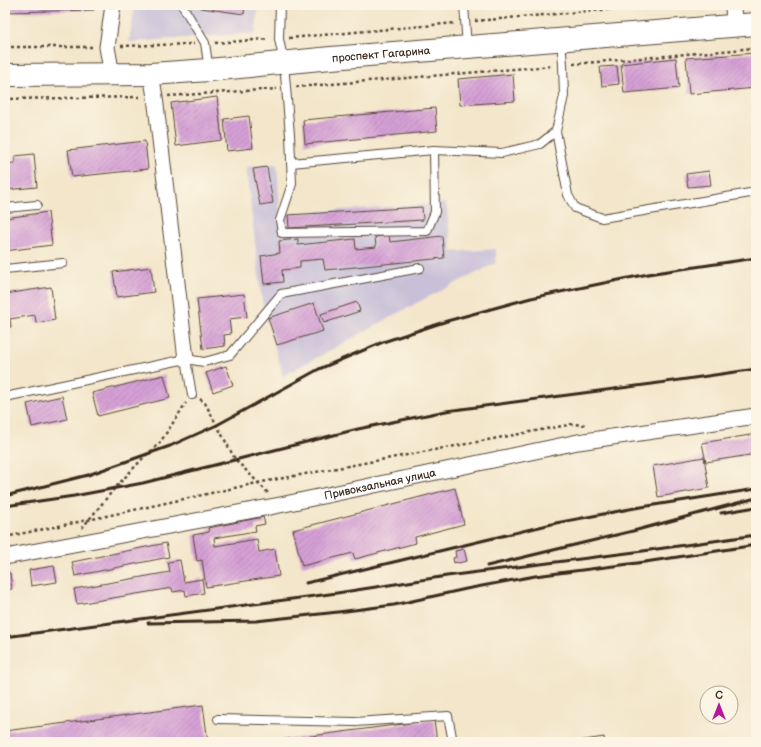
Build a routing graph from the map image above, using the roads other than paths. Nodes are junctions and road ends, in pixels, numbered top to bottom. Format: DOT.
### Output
graph roads {
  1 [pos="113,5"];
  2 [pos="182,5"];
  3 [pos="280,5"];
  4 [pos="464,5"];
  5 [pos="733,16"];
  6 [pos="756,24"];
  7 [pos="560,40"];
  8 [pos="468,48"];
  9 [pos="284,63"];
  10 [pos="209,70"];
  11 [pos="151,74"];
  12 [pos="5,75"];
  13 [pos="112,75"];
  14 [pos="556,131"];
  15 [pos="434,150"];
  16 [pos="291,164"];
  17 [pos="756,192"];
  18 [pos="38,205"];
  19 [pos="5,208"];
  20 [pos="63,263"];
  21 [pos="420,268"];
  22 [pos="5,269"];
  23 [pos="186,359"];
  24 [pos="192,395"];
  25 [pos="5,397"];
  26 [pos="756,416"];
  27 [pos="5,557"];
  28 [pos="218,719"];
  29 [pos="453,742"];
  1 -- 13 [label="street"];
  2 -- 10 [label="lane"];
  3 -- 9 [label="lane"];
  4 -- 8 [label="lane"];
  5 -- 6 [label="main road, проспект Гагарина"];
  5 -- 7 [label="main road, проспект Гагарина"];
  7 -- 8 [label="main road, проспект Гагарина"];
  7 -- 14 [label="lane"];
  8 -- 9 [label="main road, проспект Гагарина"];
  9 -- 10 [label="main road, проспект Гагарина"];
  9 -- 16 [label="lane"];
  10 -- 11 [label="main road, проспект Гагарина"];
  11 -- 13 [label="main road, проспект Гагарина"];
  11 -- 23 [label="street"];
  12 -- 13 [label="main road, проспект Гагарина"];
  14 -- 15 [label="lane"];
  14 -- 17 [label="lane"];
  15 -- 16 [label="lane"];
  15 -- 16 [label="lane"];
  18 -- 19 [label="lane"];
  20 -- 22 [label="lane"];
  21 -- 23 [label="lane"];
  23 -- 24 [label="lane"];
  23 -- 25 [label="lane"];
  26 -- 27 [label="street, Привокзальная улица"];
  28 -- 29 [label="lane"];
}
